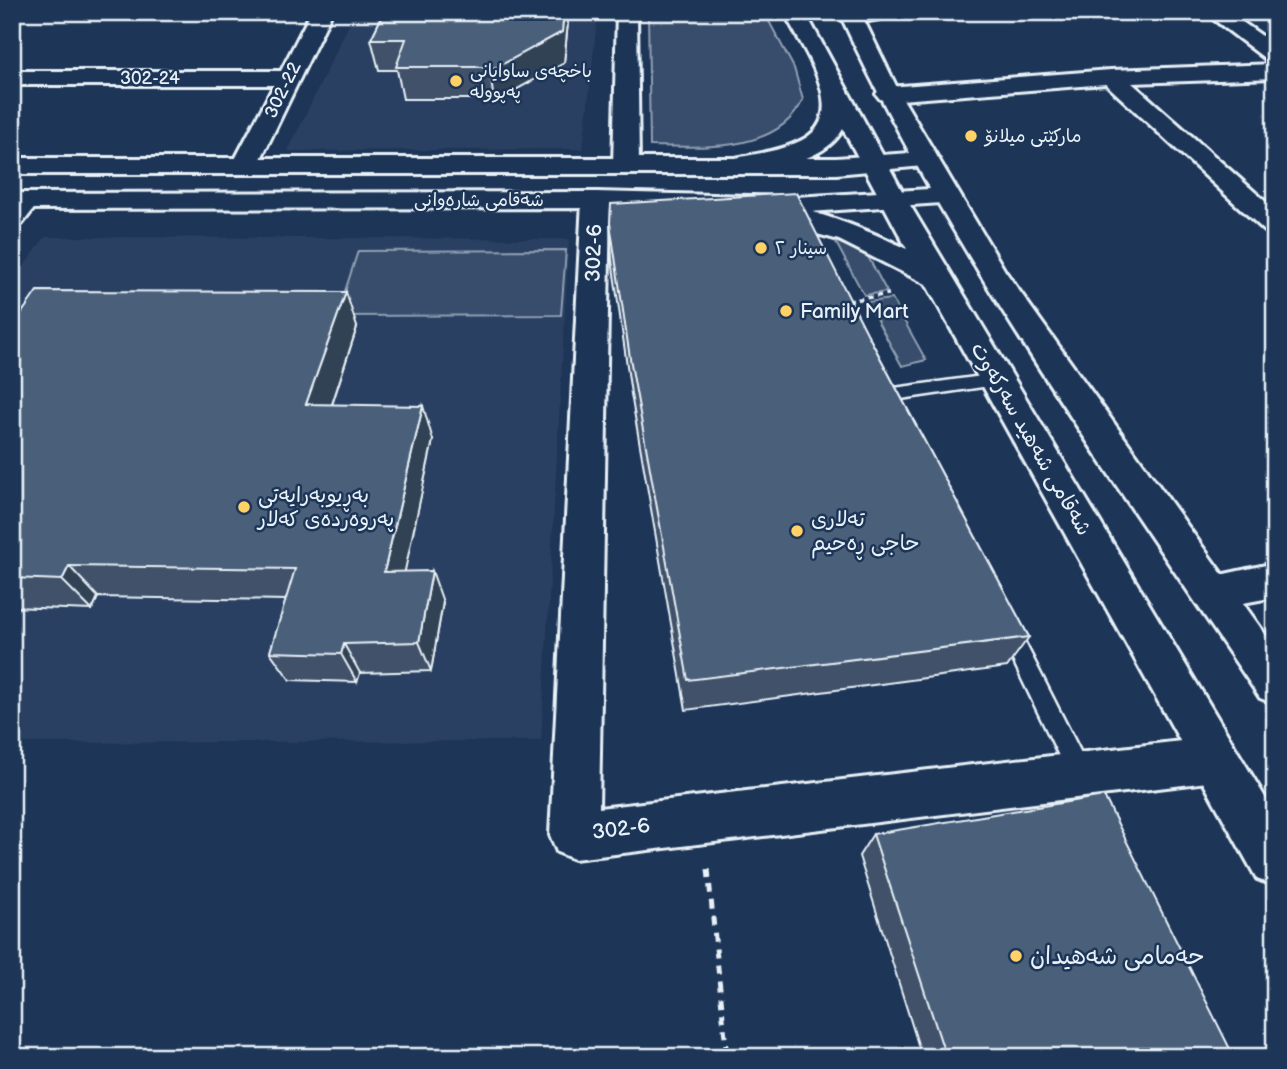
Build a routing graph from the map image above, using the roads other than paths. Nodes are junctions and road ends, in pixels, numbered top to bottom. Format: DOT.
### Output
graph roads {
  1 [pos="322,12"];
  2 [pos="628,12"];
  3 [pos="794,12"];
  4 [pos="883,12"];
  5 [pos="1214,12"];
  6 [pos="850,14"];
  7 [pos="1275,55"];
  8 [pos="1275,71"];
  9 [pos="1111,77"];
  10 [pos="12,78"];
  11 [pos="288,78"];
  12 [pos="836,87"];
  13 [pos="888,94"];
  14 [pos="926,160"];
  15 [pos="874,164"];
  16 [pos="739,165"];
  17 [pos="12,166"];
  18 [pos="626,166"];
  19 [pos="244,167"];
  20 [pos="946,196"];
  21 [pos="596,200"];
  22 [pos="893,200"];
  23 [pos="720,203"];
  24 [pos="17,207"];
  25 [pos="788,214"];
  26 [pos="1275,225"];
  27 [pos="939,280"];
  28 [pos="848,300"];
  29 [pos="997,380"];
  30 [pos="894,394"];
  31 [pos="1275,580"];
  32 [pos="1211,592"];
  33 [pos="1002,615"];
  34 [pos="1275,684"];
  35 [pos="1216,759"];
  36 [pos="1080,775"];
  37 [pos="1275,861"];
  1 -- 11 [label="main road, 302-22"];
  2 -- 18 [label="main road"];
  3 -- 12 [label="main road, شەقامی شەهید سەرکەوت"];
  4 -- 6 [label="main road"];
  5 -- 7 [label="main road"];
  6 -- 13 [label="main road"];
  8 -- 9 [label="main road"];
  9 -- 13 [label="main road"];
  9 -- 26 [label="main road"];
  10 -- 11 [label="main road, 302-24"];
  11 -- 19 [label="main road, 302-22"];
  12 -- 15 [label="main road, شەقامی شەهید سەرکەوت"];
  12 -- 16 [label="main road"];
  13 -- 14 [label="main road"];
  14 -- 15 [label="main road, شەقامی شارەوانی"];
  14 -- 20 [label="main road"];
  15 -- 16 [label="main road, شەقامی شارەوانی"];
  15 -- 22 [label="main road, شەقامی شەهید سەرکەوت"];
  16 -- 18 [label="main road, شەقامی شارەوانی"];
  17 -- 19 [label="main road, شەقامی شارەوانی"];
  18 -- 19 [label="main road, شەقامی شارەوانی"];
  20 -- 22 [label="main road, شەقامی شارەوانی"];
  20 -- 32 [label="main road"];
  21 -- 23 [label="main road, شەقامی شارەوانی"];
  21 -- 24 [label="main road, شەقامی شارەوانی"];
  21 -- 36 [label="main road, 302-6"];
  22 -- 23 [label="main road, شەقامی شارەوانی"];
  22 -- 27 [label="main road, شەقامی شەهید سەرکەوت"];
  23 -- 25 [label="main road"];
  25 -- 27 [label="main road"];
  25 -- 28 [label="lane"];
  27 -- 29 [label="main road, شەقامی شەهید سەرکەوت"];
  29 -- 30 [label="lane"];
  29 -- 35 [label="main road, شەقامی شەهید سەرکەوت"];
  31 -- 32 [label="main road"];
  32 -- 34 [label="main road"];
  33 -- 36 [label="lane"];
  35 -- 36 [label="main road, 302-6"];
  35 -- 37 [label="main road, شەقامی شەهید سەرکەوت"];
}
